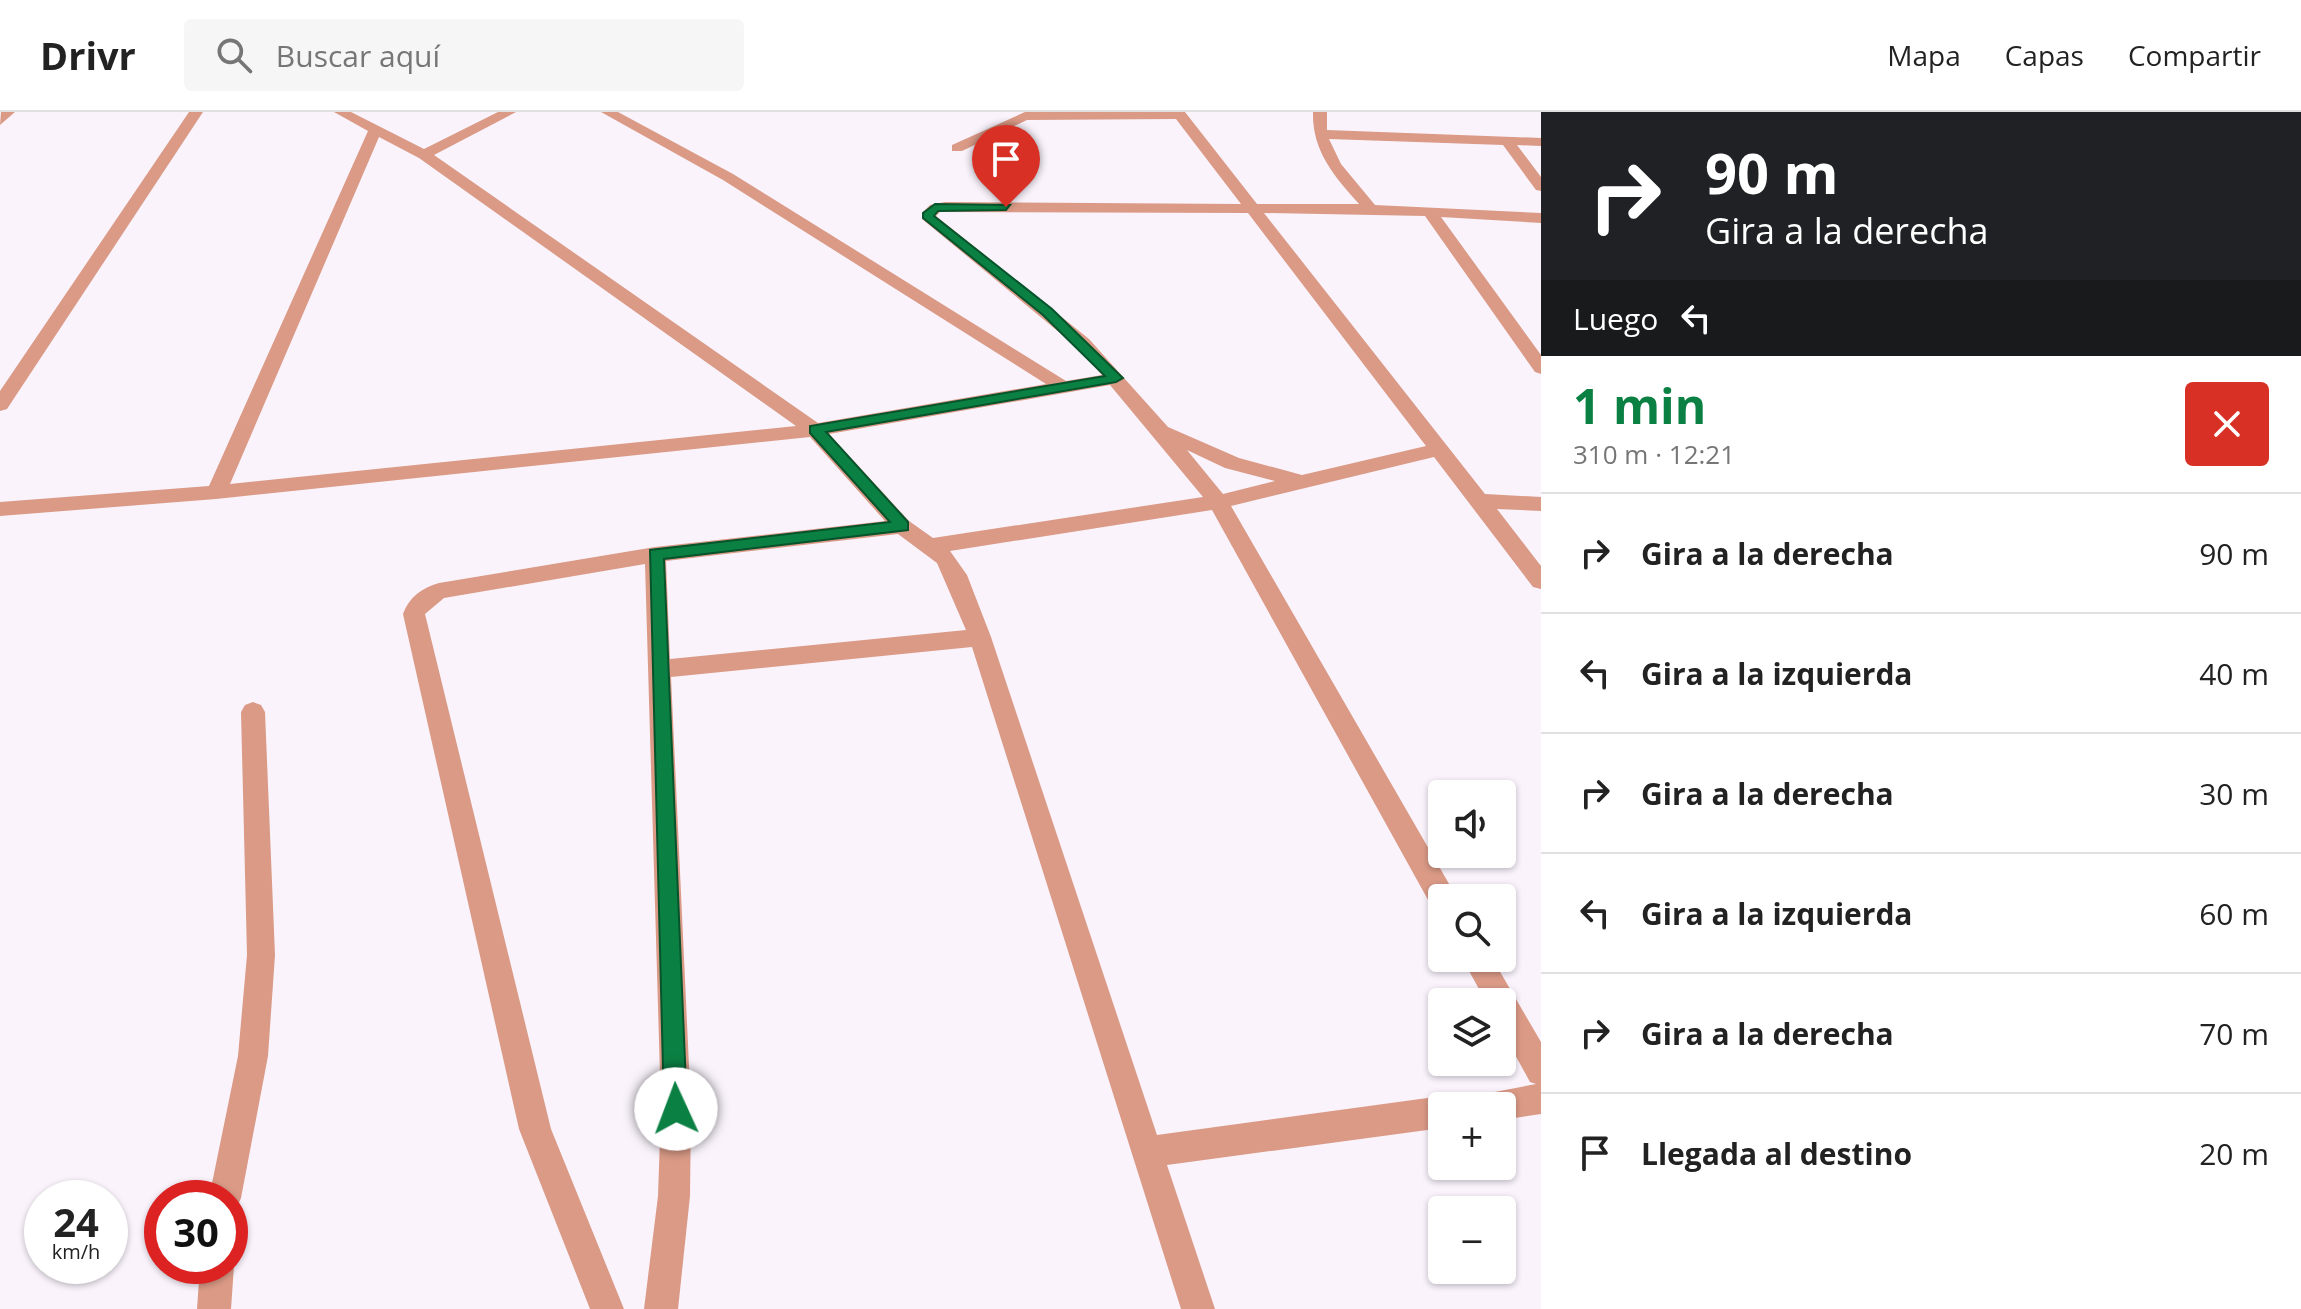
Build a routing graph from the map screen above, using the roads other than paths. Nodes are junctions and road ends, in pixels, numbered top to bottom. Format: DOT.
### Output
graph roads {
  1 [pos="8,112"];
  2 [pos="196,112"];
  3 [pos="341,112"];
  4 [pos="509,112"];
  5 [pos="608,112"];
  6 [pos="1320,112"];
  7 [pos="1179,114"];
  8 [pos="0,121"];
  9 [pos="376,129"];
  10 [pos="1320,134"];
  11 [pos="1507,141"];
  12 [pos="1541,142"];
  13 [pos="957,148"];
  14 [pos="424,155"];
  15 [pos="1541,187"];
  16 [pos="1253,207"];
  17 [pos="1371,209"];
  18 [pos="1430,213"];
  19 [pos="1541,218"];
  20 [pos="1541,368"];
  21 [pos="1116,378"];
  22 [pos="1060,385"];
  23 [pos="0,405"];
  24 [pos="1159,428"];
  25 [pos="815,430"];
  26 [pos="1436,450"];
  27 [pos="1302,482"];
  28 [pos="216,492"];
  29 [pos="1478,501"];
  30 [pos="1218,502"];
  31 [pos="1541,504"];
  32 [pos="0,509"];
  33 [pos="902,526"];
  34 [pos="932,546"];
  35 [pos="655,555"];
  36 [pos="1541,581"];
  37 [pos="980,637"];
  38 [pos="659,669"];
  39 [pos="253,712"];
  40 [pos="1434,884"];
  41 [pos="1516,1027"];
  42 [pos="1541,1071"];
  43 [pos="1541,1099"];
  44 [pos="1516,1102"];
  45 [pos="1428,1114"];
  46 [pos="1145,1152"];
  47 [pos="229,1180"];
  48 [pos="216,1284"];
  49 [pos="214,1309"];
  50 [pos="607,1309"];
  51 [pos="661,1309"];
  52 [pos="1198,1309"];
  1 -- 8 [label="street"];
  2 -- 23 [label="street"];
  3 -- 9 [label="street"];
  4 -- 14 [label="street"];
  5 -- 22 [label="street"];
  6 -- 10 [label="street"];
  7 -- 13 [label="street"];
  7 -- 16 [label="street"];
  9 -- 14 [label="street"];
  9 -- 28 [label="street"];
  10 -- 11 [label="street"];
  10 -- 17 [label="street"];
  11 -- 12 [label="street"];
  11 -- 15 [label="street"];
  14 -- 25 [label="street"];
  16 -- 17 [label="street"];
  16 -- 21 [label="street"];
  16 -- 26 [label="street"];
  17 -- 18 [label="street"];
  18 -- 19 [label="street"];
  18 -- 20 [label="street"];
  21 -- 22 [label="street"];
  21 -- 24 [label="street"];
  22 -- 25 [label="street"];
  24 -- 27 [label="street"];
  24 -- 30 [label="street"];
  25 -- 28 [label="street"];
  25 -- 33 [label="street"];
  26 -- 27 [label="street"];
  26 -- 29 [label="street"];
  27 -- 30 [label="street"];
  28 -- 32 [label="street"];
  29 -- 31 [label="street"];
  29 -- 36 [label="street"];
  30 -- 34 [label="street"];
  30 -- 40 [label="street"];
  33 -- 34 [label="street"];
  33 -- 35 [label="street"];
  34 -- 37 [label="street"];
  35 -- 38 [label="street"];
  35 -- 50 [label="street"];
  37 -- 38 [label="street"];
  37 -- 46 [label="street"];
  38 -- 51 [label="street"];
  39 -- 47 [label="street"];
  41 -- 42 [label="street"];
  43 -- 44 [label="street"];
  45 -- 46 [label="street"];
  46 -- 52 [label="street"];
  48 -- 49 [label="street"];
}
